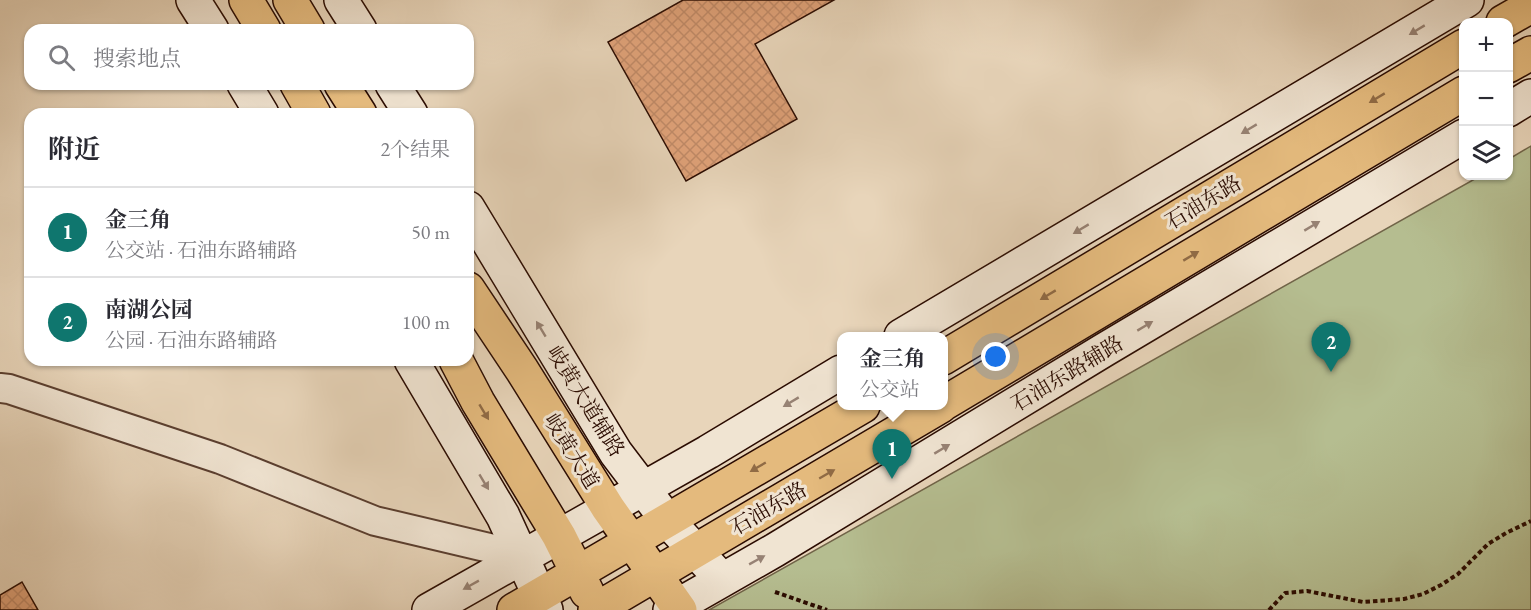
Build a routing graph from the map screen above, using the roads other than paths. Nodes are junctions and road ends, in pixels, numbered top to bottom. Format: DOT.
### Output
graph roads {
  1 [pos="194,0"];
  2 [pos="246,0"];
  3 [pos="290,0"];
  4 [pos="341,0"];
  5 [pos="1467,0"];
  6 [pos="1531,6"];
  7 [pos="1510,18"];
  8 [pos="208,24"];
  9 [pos="260,24"];
  10 [pos="304,24"];
  11 [pos="356,24"];
  12 [pos="1459,49"];
  13 [pos="1531,53"];
  14 [pos="1513,64"];
  15 [pos="248,90"];
  16 [pos="300,90"];
  17 [pos="346,90"];
  18 [pos="396,90"];
  19 [pos="1459,96"];
  20 [pos="1531,96"];
  21 [pos="1513,107"];
  22 [pos="258,108"];
  23 [pos="311,108"];
  24 [pos="356,108"];
  25 [pos="407,108"];
  26 [pos="1459,139"];
  27 [pos="474,218"];
  28 [pos="474,298"];
  29 [pos="908,332"];
  30 [pos="948,355"];
  31 [pos="415,366"];
  32 [pos="459,366"];
  33 [pos="837,374"];
  34 [pos="0,388"];
  35 [pos="948,401"];
  36 [pos="854,410"];
  37 [pos="934,410"];
  38 [pos="642,489"];
  39 [pos="608,508"];
  40 [pos="667,520"];
  41 [pos="559,536"];
  42 [pos="632,541"];
  43 [pos="695,551"];
  44 [pos="523,555"];
  45 [pos="577,573"];
  46 [pos="656,574"];
  47 [pos="722,580"];
  48 [pos="534,605"];
  49 [pos="676,608"];
  50 [pos="429,610"];
  51 [pos="595,610"];
  1 -- 8 [label="street"];
  2 -- 9 [label="main road"];
  3 -- 10 [label="main road"];
  4 -- 11 [label="street"];
  5 -- 29 [label="street, one-way"];
  6 -- 7 [label="main road"];
  12 -- 30 [label="main road, 石油东路, one-way"];
  13 -- 14 [label="main road"];
  15 -- 22 [label="street"];
  16 -- 23 [label="main road"];
  17 -- 24 [label="main road"];
  18 -- 25 [label="street"];
  35 -- 19 [label="main road, 石油东路, one-way"];
  20 -- 21 [label="street"];
  47 -- 26 [label="street, 石油东路辅路, one-way"];
  38 -- 27 [label="street, 岐黄大道辅路, one-way"];
  28 -- 39 [label="main road, 岐黄大道"];
  31 -- 44 [label="street, one-way"];
  32 -- 41 [label="main road, one-way"];
  33 -- 38 [label="street, one-way"];
  34 -- 44 [label="street"];
  36 -- 40 [label="main road, 石油东路, one-way"];
  43 -- 37 [label="main road, 石油东路, one-way"];
  38 -- 39 [label="street"];
  38 -- 40 [label="street, 岐黄大道辅路"];
  39 -- 41 [label="street"];
  39 -- 42 [label="main road, 岐黄大道"];
  40 -- 42 [label="main road, 石油东路"];
  40 -- 43 [label="street, 岐黄大道辅路"];
  41 -- 44 [label="street"];
  41 -- 45 [label="main road"];
  42 -- 45 [label="main road, 石油东路"];
  42 -- 46 [label="main road, 岐黄大道"];
  43 -- 46 [label="main road, 石油东路"];
  43 -- 47 [label="street, 岐黄大道辅路"];
  44 -- 48 [label="street"];
  44 -- 50 [label="street, one-way"];
  45 -- 48 [label="main road, 石油东路"];
  45 -- 51 [label="main road"];
  46 -- 49 [label="main road, 岐黄大道"];
  46 -- 51 [label="main road, 石油东路"];
  47 -- 49 [label="street, 石油东路辅路"];
}
